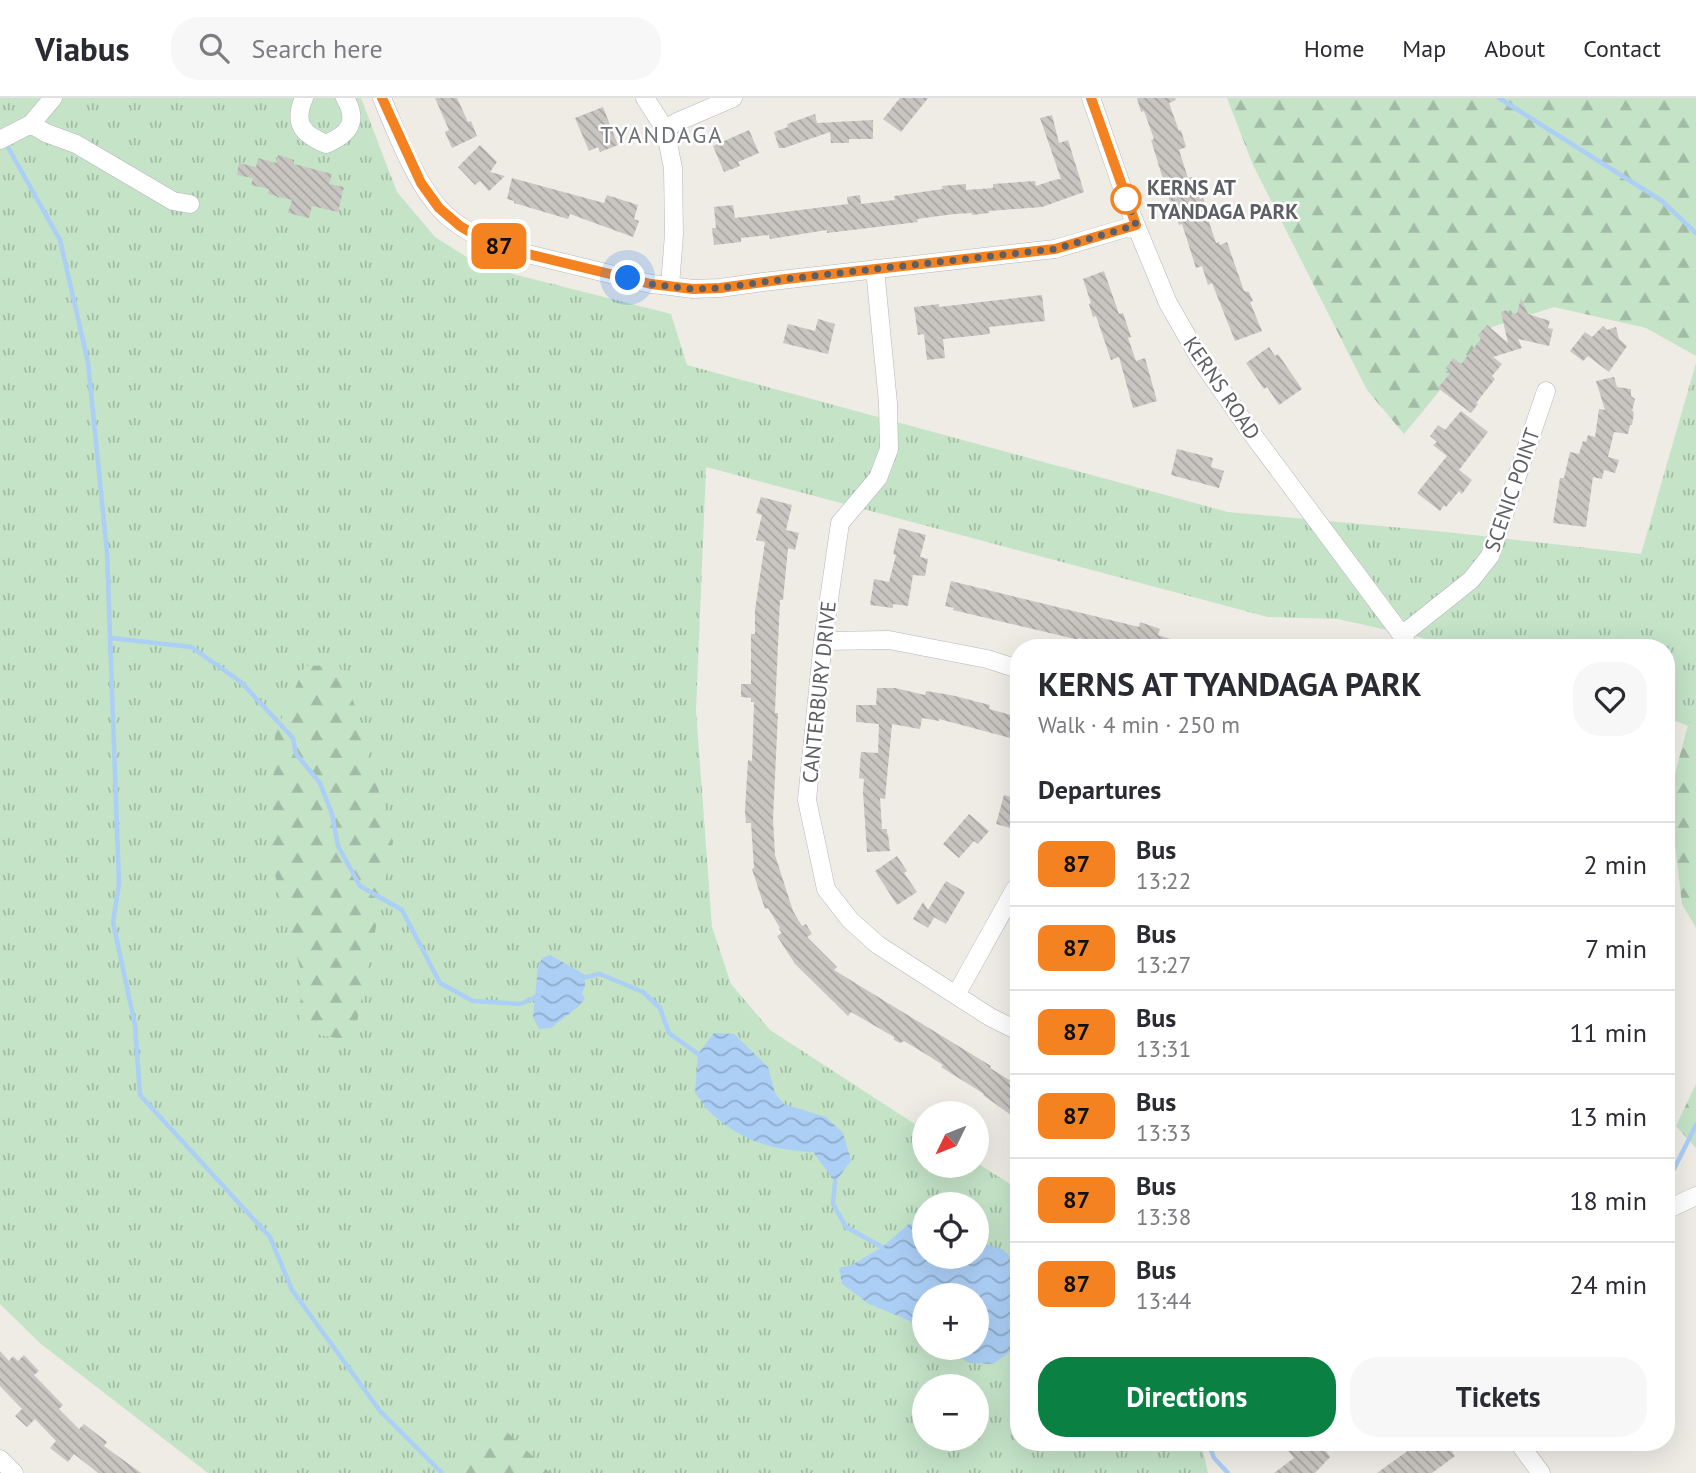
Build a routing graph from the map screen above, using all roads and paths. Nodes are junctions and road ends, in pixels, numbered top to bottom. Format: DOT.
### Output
graph roads {
  1 [pos="53,98"];
  2 [pos="304,98"];
  3 [pos="345,98"];
  4 [pos="382,98"];
  5 [pos="645,98"];
  6 [pos="733,98"];
  7 [pos="1091,98"];
  8 [pos="32,124"];
  9 [pos="665,129"];
  10 [pos="0,140"];
  11 [pos="190,204"];
  12 [pos="1136,225"];
  13 [pos="875,269"];
  14 [pos="670,286"];
  15 [pos="1546,391"];
  16 [pos="1404,639"];
  17 [pos="1407,639"];
  18 [pos="822,641"];
  19 [pos="1010,666"];
  20 [pos="1010,898"];
  21 [pos="956,995"];
  22 [pos="1010,1027"];
  23 [pos="1696,1196"];
  24 [pos="1675,1206"];
  25 [pos="1525,1451"];
  26 [pos="0,1460"];
  27 [pos="14,1473"];
  28 [pos="1541,1473"];
  1 -- 8 [label="street"];
  2 -- 3 [label="street"];
  4 -- 14 [label="street"];
  5 -- 9 [label="street"];
  6 -- 9 [label="street"];
  7 -- 12 [label="street, KERNS ROAD"];
  8 -- 10 [label="street"];
  8 -- 11 [label="street"];
  9 -- 14 [label="street"];
  12 -- 13 [label="street"];
  12 -- 16 [label="street, KERNS ROAD"];
  13 -- 14 [label="street"];
  13 -- 18 [label="street, CANTERBURY DRIVE"];
  15 -- 17 [label="street, SCENIC POINT"];
  18 -- 19 [label="street"];
  18 -- 21 [label="street, CANTERBURY DRIVE"];
  20 -- 21 [label="street"];
  21 -- 22 [label="street, CANTERBURY DRIVE"];
  23 -- 24 [label="street"];
  25 -- 28 [label="street"];
  26 -- 27 [label="street"];
}
